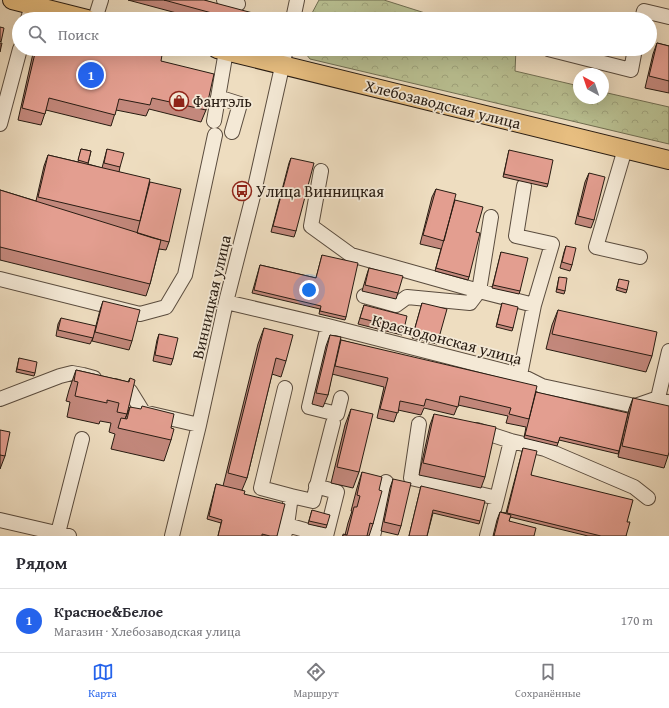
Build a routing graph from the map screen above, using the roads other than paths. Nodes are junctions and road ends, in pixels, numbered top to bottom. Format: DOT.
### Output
graph roads {
  1 [pos="12,0"];
  2 [pos="100,0"];
  3 [pos="224,0"];
  4 [pos="297,0"];
  5 [pos="238,4"];
  6 [pos="30,12"];
  7 [pos="97,12"];
  8 [pos="294,12"];
  9 [pos="657,15"];
  10 [pos="669,18"];
  11 [pos="18,56"];
  12 [pos="221,56"];
  13 [pos="576,56"];
  14 [pos="634,56"];
  15 [pos="284,57"];
  16 [pos="218,97"];
  17 [pos="0,124"];
  18 [pos="232,132"];
  19 [pos="624,149"];
  20 [pos="669,160"];
  21 [pos="321,171"];
  22 [pos="524,186"];
  23 [pos="491,217"];
  24 [pos="640,257"];
  25 [pos="0,279"];
  26 [pos="479,291"];
  27 [pos="364,296"];
  28 [pos="226,302"];
  29 [pos="534,305"];
  30 [pos="328,326"];
  31 [pos="669,351"];
  32 [pos="520,375"];
  33 [pos="285,388"];
  34 [pos="341,398"];
  35 [pos="0,399"];
  36 [pos="663,401"];
  37 [pos="333,423"];
  38 [pos="199,424"];
  39 [pos="419,424"];
  40 [pos="468,427"];
  41 [pos="82,439"];
  42 [pos="511,441"];
  43 [pos="386,482"];
  44 [pos="316,486"];
  45 [pos="291,496"];
  46 [pos="497,498"];
  47 [pos="648,498"];
  48 [pos="2,523"];
  49 [pos="286,531"];
  50 [pos="63,535"];
  51 [pos="172,536"];
  52 [pos="326,536"];
  53 [pos="373,536"];
  54 [pos="487,536"];
  1 -- 6 [label="main road"];
  2 -- 7 [label="street"];
  3 -- 5 [label="street"];
  4 -- 8 [label="street"];
  9 -- 10 [label="street"];
  11 -- 17 [label="street"];
  12 -- 16 [label="street"];
  13 -- 14 [label="street"];
  15 -- 19 [label="main road, Хлебозаводская улица"];
  15 -- 28 [label="street, Винницкая улица"];
  16 -- 18 [label="street"];
  16 -- 25 [label="street"];
  19 -- 20 [label="main road, Хлебозаводская улица"];
  19 -- 24 [label="street"];
  21 -- 26 [label="street"];
  22 -- 29 [label="street"];
  23 -- 26 [label="street"];
  26 -- 27 [label="street"];
  26 -- 29 [label="street"];
  28 -- 30 [label="street, Краснодонская улица"];
  28 -- 38 [label="street, Винницкая улица"];
  29 -- 32 [label="street"];
  30 -- 32 [label="street, Краснодонская улица"];
  30 -- 34 [label="street"];
  31 -- 36 [label="street"];
  32 -- 36 [label="street, Краснодонская улица"];
  33 -- 45 [label="street"];
  35 -- 38 [label="street"];
  37 -- 44 [label="street"];
  38 -- 51 [label="street, Винницкая улица"];
  39 -- 46 [label="street"];
  40 -- 42 [label="street"];
  41 -- 50 [label="street"];
  42 -- 46 [label="street"];
  42 -- 47 [label="street"];
  43 -- 53 [label="street"];
  44 -- 45 [label="street"];
  44 -- 52 [label="street"];
  45 -- 49 [label="street"];
  46 -- 54 [label="street"];
  48 -- 50 [label="street"];
  49 -- 52 [label="street"];
}
